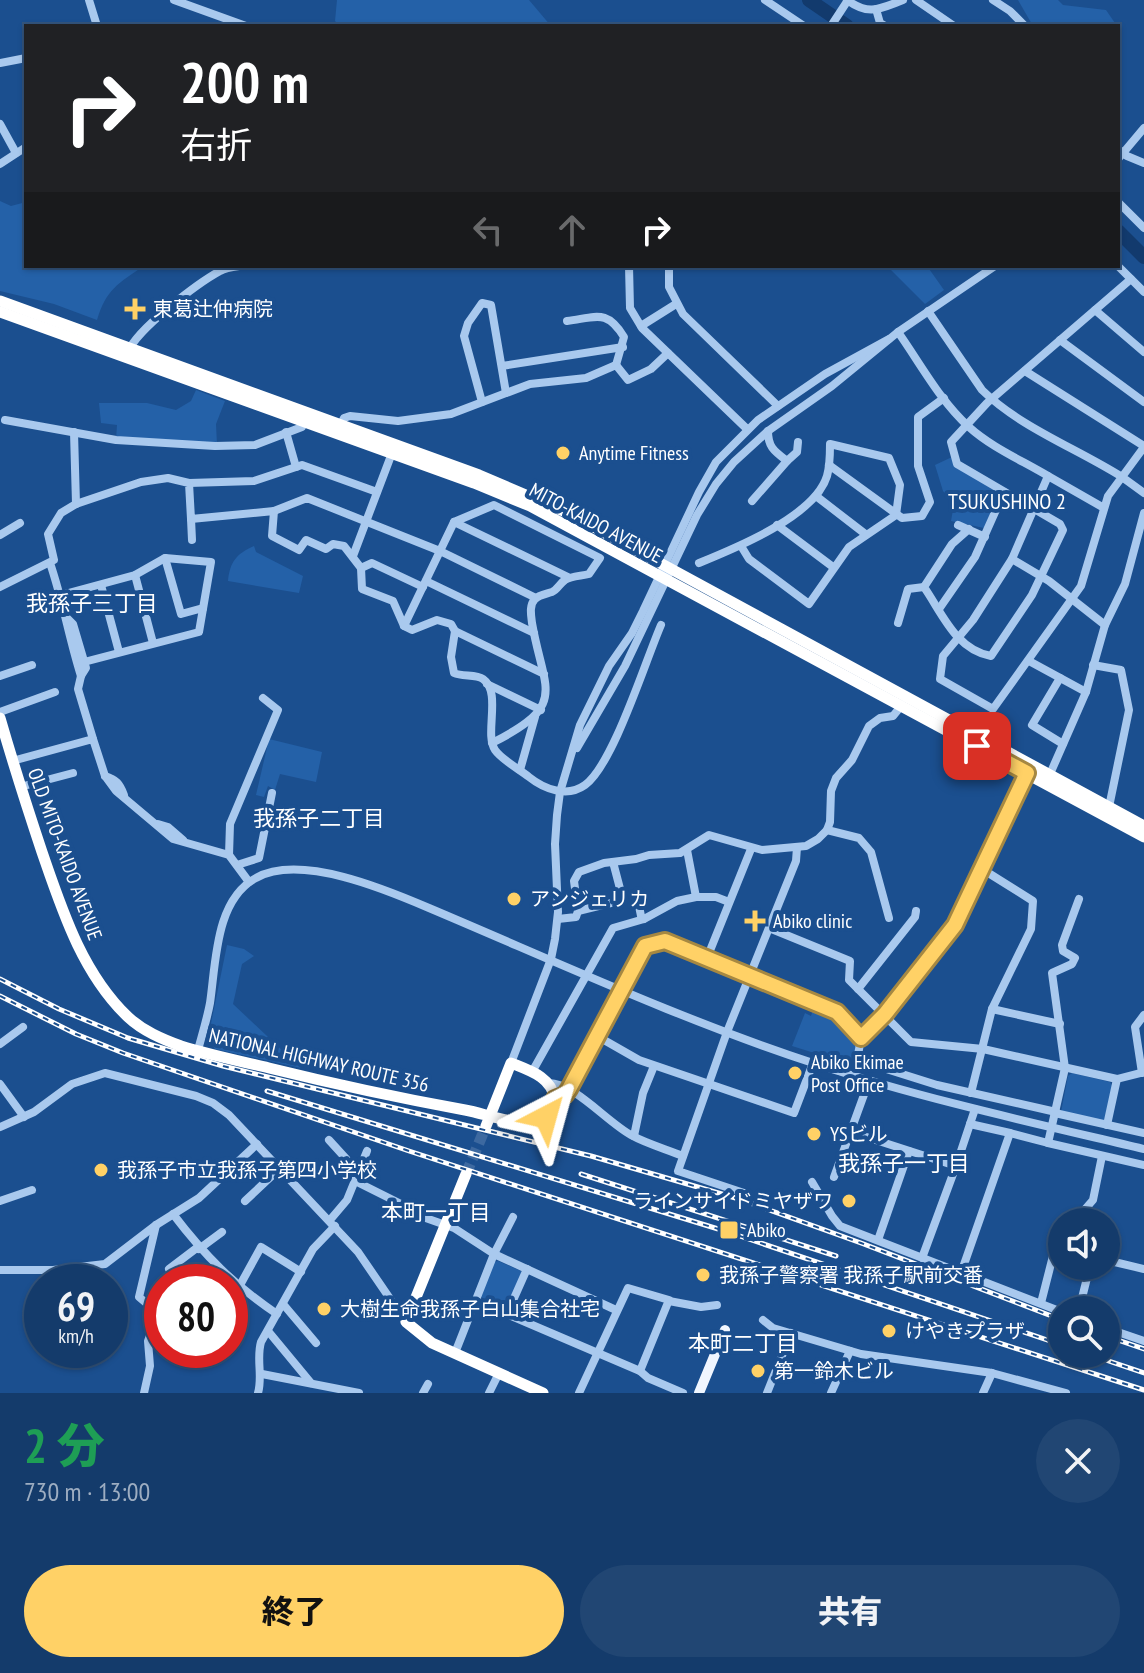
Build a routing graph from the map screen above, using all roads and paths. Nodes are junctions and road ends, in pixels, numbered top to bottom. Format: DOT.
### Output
graph roads {
  1 [pos="89,0"];
  2 [pos="174,0"];
  3 [pos="765,0"];
  4 [pos="847,0"];
  5 [pos="903,0"];
  6 [pos="916,0"];
  7 [pos="993,0"];
  8 [pos="876,9"];
  9 [pos="233,21"];
  10 [pos="96,24"];
  11 [pos="228,24"];
  12 [pos="241,24"];
  13 [pos="801,24"];
  14 [pos="832,24"];
  15 [pos="882,24"];
  16 [pos="951,24"];
  17 [pos="1023,24"];
  18 [pos="24,58"];
  19 [pos="0,63"];
  20 [pos="0,124"];
  21 [pos="1144,128"];
  22 [pos="24,148"];
  23 [pos="16,153"];
  24 [pos="1120,154"];
  25 [pos="1144,163"];
  26 [pos="0,164"];
  27 [pos="1120,204"];
  28 [pos="1144,228"];
  29 [pos="222,268"];
  30 [pos="629,268"];
  31 [pos="669,268"];
  32 [pos="992,268"];
  33 [pos="1120,268"];
  34 [pos="1131,279"];
  35 [pos="1144,292"];
  36 [pos="0,301"];
  37 [pos="676,304"];
  38 [pos="1095,310"];
  39 [pos="928,311"];
  40 [pos="0,312"];
  41 [pos="635,316"];
  42 [pos="567,321"];
  43 [pos="617,326"];
  44 [pos="641,326"];
  45 [pos="898,332"];
  46 [pos="889,339"];
  47 [pos="1060,340"];
  48 [pos="623,347"];
  49 [pos="128,352"];
  50 [pos="1144,352"];
  51 [pos="668,353"];
  52 [pos="616,365"];
  53 [pos="502,366"];
  54 [pos="1025,371"];
  55 [pos="506,393"];
  56 [pos="944,398"];
  57 [pos="992,399"];
  58 [pos="482,402"];
  59 [pos="1144,402"];
  60 [pos="778,406"];
  61 [pos="5,420"];
  62 [pos="304,421"];
  63 [pos="341,424"];
  64 [pos="967,425"];
  65 [pos="747,429"];
  66 [pos="768,431"];
  67 [pos="74,432"];
  68 [pos="286,432"];
  69 [pos="832,432"];
  70 [pos="798,442"];
  71 [pos="830,444"];
  72 [pos="1144,447"];
  73 [pos="392,453"];
  74 [pos="787,461"];
  75 [pos="829,465"];
  76 [pos="296,467"];
  77 [pos="1048,476"];
  78 [pos="1122,477"];
  79 [pos="706,478"];
  80 [pos="189,483"];
  81 [pos="716,484"];
  82 [pos="377,492"];
  83 [pos="1004,492"];
  84 [pos="1144,493"];
  85 [pos="816,496"];
  86 [pos="752,501"];
  87 [pos="76,504"];
  88 [pos="1104,508"];
  89 [pos="1034,509"];
  90 [pos="274,511"];
  91 [pos="1144,513"];
  92 [pos="896,515"];
  93 [pos="191,519"];
  94 [pos="367,520"];
  95 [pos="454,522"];
  96 [pos="20,523"];
  97 [pos="777,525"];
  98 [pos="958,525"];
  99 [pos="969,529"];
  100 [pos="864,533"];
  101 [pos="0,535"];
  102 [pos="985,537"];
  103 [pos="192,540"];
  104 [pos="741,546"];
  105 [pos="440,551"];
  106 [pos="353,556"];
  107 [pos="165,558"];
  108 [pos="1012,559"];
  109 [pos="50,563"];
  110 [pos="699,563"];
  111 [pos="833,567"];
  112 [pos="361,568"];
  113 [pos="664,573"];
  114 [pos="135,575"];
  115 [pos="568,577"];
  116 [pos="1043,577"];
  117 [pos="424,584"];
  118 [pos="101,585"];
  119 [pos="0,587"];
  120 [pos="924,587"];
  121 [pos="61,595"];
  122 [pos="536,598"];
  123 [pos="1073,600"];
  124 [pos="203,608"];
  125 [pos="939,609"];
  126 [pos="67,618"];
  127 [pos="898,623"];
  128 [pos="661,625"];
  129 [pos="1105,625"];
  130 [pos="404,626"];
  131 [pos="455,631"];
  132 [pos="534,633"];
  133 [pos="959,640"];
  134 [pos="153,643"];
  135 [pos="119,652"];
  136 [pos="1029,661"];
  137 [pos="84,662"];
  138 [pos="32,665"];
  139 [pos="1093,665"];
  140 [pos="544,674"];
  141 [pos="0,676"];
  142 [pos="81,676"];
  143 [pos="1060,678"];
  144 [pos="487,684"];
  145 [pos="55,692"];
  146 [pos="1086,692"];
  147 [pos="263,698"];
  148 [pos="902,705"];
  149 [pos="0,712"];
  150 [pos="538,713"];
  151 [pos="0,718"];
  152 [pos="93,739"];
  153 [pos="492,743"];
  154 [pos="1063,744"];
  155 [pos="7,756"];
  156 [pos="572,756"];
  157 [pos="520,770"];
  158 [pos="73,773"];
  159 [pos="1027,773"];
  160 [pos="1050,774"];
  161 [pos="20,787"];
  162 [pos="560,792"];
  163 [pos="272,793"];
  164 [pos="1109,807"];
  165 [pos="1144,826"];
  166 [pos="827,830"];
  167 [pos="1144,837"];
  168 [pos="797,847"];
  169 [pos="751,849"];
  170 [pos="687,850"];
  171 [pos="229,855"];
  172 [pos="613,862"];
  173 [pos="237,865"];
  174 [pos="982,869"];
  175 [pos="249,882"];
  176 [pos="696,897"];
  177 [pos="1079,899"];
  178 [pos="729,902"];
  179 [pos="639,906"];
  180 [pos="578,911"];
  181 [pos="916,911"];
  182 [pos="889,918"];
  183 [pos="558,919"];
  184 [pos="644,919"];
  185 [pos="769,928"];
  186 [pos="707,958"];
  187 [pos="551,959"];
  188 [pos="586,975"];
  189 [pos="750,977"];
  190 [pos="623,989"];
  191 [pos="858,989"];
  192 [pos="992,1009"];
  193 [pos="885,1014"];
  194 [pos="1144,1015"];
  195 [pos="1060,1024"];
  196 [pos="23,1027"];
  197 [pos="143,1029"];
  198 [pos="727,1032"];
  199 [pos="597,1036"];
  200 [pos="861,1038"];
  201 [pos="0,1044"];
  202 [pos="983,1049"];
  203 [pos="198,1050"];
  204 [pos="511,1063"];
  205 [pos="813,1063"];
  206 [pos="654,1066"];
  207 [pos="1065,1068"];
  208 [pos="532,1072"];
  209 [pos="1143,1073"];
  210 [pos="1117,1079"];
  211 [pos="869,1081"];
  212 [pos="548,1083"];
  213 [pos="0,1084"];
  214 [pos="708,1085"];
  215 [pos="569,1089"];
  216 [pos="971,1093"];
  217 [pos="555,1099"];
  218 [pos="975,1109"];
  219 [pos="1056,1113"];
  220 [pos="24,1117"];
  221 [pos="970,1124"];
  222 [pos="1107,1125"];
  223 [pos="486,1126"];
  224 [pos="0,1127"];
  225 [pos="851,1132"];
  226 [pos="1010,1133"];
  227 [pos="1144,1133"];
  228 [pos="634,1136"];
  229 [pos="329,1140"];
  230 [pos="1048,1143"];
  231 [pos="257,1144"];
  232 [pos="1144,1149"];
  233 [pos="367,1151"];
  234 [pos="909,1151"];
  235 [pos="683,1156"];
  236 [pos="1102,1156"];
  237 [pos="1144,1165"];
  238 [pos="956,1166"];
  239 [pos="279,1169"];
  240 [pos="466,1174"];
  241 [pos="834,1177"];
  242 [pos="359,1178"];
  243 [pos="812,1182"];
  244 [pos="32,1190"];
  245 [pos="744,1193"];
  246 [pos="0,1201"];
  247 [pos="245,1201"];
  248 [pos="1086,1208"];
  249 [pos="173,1214"];
  250 [pos="513,1217"];
  251 [pos="332,1223"];
  252 [pos="156,1225"];
  253 [pos="445,1226"];
  254 [pos="222,1232"];
  255 [pos="878,1240"];
  256 [pos="199,1248"];
  257 [pos="494,1254"];
  258 [pos="922,1258"];
  259 [pos="1120,1263"];
  260 [pos="147,1264"];
  261 [pos="176,1264"];
  262 [pos="215,1264"];
  263 [pos="527,1269"];
  264 [pos="1144,1269"];
  265 [pos="0,1270"];
  266 [pos="248,1271"];
  267 [pos="301,1272"];
  268 [pos="961,1273"];
  269 [pos="144,1276"];
  270 [pos="1049,1280"];
  271 [pos="248,1293"];
  272 [pos="144,1301"];
  273 [pos="476,1301"];
  274 [pos="669,1301"];
  275 [pos="1041,1303"];
  276 [pos="283,1304"];
  277 [pos="717,1305"];
  278 [pos="1048,1306"];
  279 [pos="616,1310"];
  280 [pos="277,1314"];
  281 [pos="507,1314"];
  282 [pos="763,1320"];
  283 [pos="406,1322"];
  284 [pos="725,1330"];
  285 [pos="268,1331"];
  286 [pos="791,1333"];
  287 [pos="1120,1333"];
  288 [pos="1144,1341"];
  289 [pos="316,1343"];
  290 [pos="850,1351"];
  291 [pos="455,1353"];
  292 [pos="597,1353"];
  293 [pos="150,1368"];
  294 [pos="640,1371"];
  295 [pos="499,1373"];
  296 [pos="992,1373"];
  297 [pos="262,1374"];
  298 [pos="1031,1382"];
  299 [pos="311,1383"];
  300 [pos="144,1393"];
  301 [pos="258,1393"];
  302 [pos="359,1393"];
  303 [pos="489,1393"];
  304 [pos="543,1393"];
  305 [pos="579,1393"];
  306 [pos="683,1393"];
  307 [pos="699,1393"];
  308 [pos="767,1393"];
  309 [pos="831,1393"];
  310 [pos="983,1393"];
  311 [pos="1026,1393"];
  312 [pos="1066,1393"];
  1 -- 10 [label="street"];
  2 -- 9 [label="street"];
  3 -- 13 [label="street"];
  4 -- 8 [label="street"];
  4 -- 14 [label="street"];
  5 -- 8 [label="street"];
  6 -- 16 [label="street"];
  7 -- 17 [label="street"];
  8 -- 15 [label="street"];
  9 -- 11 [label="street"];
  9 -- 12 [label="street"];
  18 -- 19 [label="street"];
  20 -- 23 [label="street"];
  21 -- 24 [label="street"];
  22 -- 23 [label="street"];
  23 -- 26 [label="street"];
  24 -- 25 [label="street"];
  27 -- 28 [label="street"];
  29 -- 49 [label="street"];
  30 -- 41 [label="street"];
  31 -- 37 [label="street"];
  32 -- 39 [label="street"];
  33 -- 34 [label="street"];
  34 -- 35 [label="street"];
  34 -- 38 [label="street"];
  36 -- 49 [label="highway, MITO-KAIDO AVENUE"];
  37 -- 44 [label="street"];
  37 -- 60 [label="street"];
  38 -- 47 [label="street"];
  38 -- 50 [label="street"];
  39 -- 45 [label="street"];
  39 -- 57 [label="street"];
  40 -- 49 [label="highway, MITO-KAIDO AVENUE"];
  41 -- 43 [label="street"];
  41 -- 44 [label="street"];
  42 -- 43 [label="street"];
  43 -- 48 [label="street"];
  44 -- 51 [label="street"];
  45 -- 46 [label="street"];
  45 -- 56 [label="street"];
  46 -- 60 [label="street"];
  46 -- 66 [label="street"];
  47 -- 54 [label="street"];
  47 -- 59 [label="street"];
  48 -- 52 [label="street"];
  48 -- 53 [label="street"];
  49 -- 62 [label="highway, MITO-KAIDO AVENUE"];
  49 -- 63 [label="highway, MITO-KAIDO AVENUE"];
  51 -- 52 [label="street"];
  51 -- 65 [label="street"];
  52 -- 55 [label="street"];
  53 -- 55 [label="street"];
  53 -- 58 [label="street"];
  54 -- 57 [label="street"];
  54 -- 72 [label="street"];
  55 -- 58 [label="street"];
  56 -- 64 [label="street"];
  56 -- 92 [label="street"];
  57 -- 64 [label="street"];
  57 -- 78 [label="street"];
  58 -- 63 [label="street"];
  60 -- 65 [label="street"];
  61 -- 67 [label="street"];
  62 -- 68 [label="street"];
  62 -- 73 [label="highway, MITO-KAIDO AVENUE"];
  63 -- 113 [label="highway, MITO-KAIDO AVENUE"];
  64 -- 77 [label="street"];
  64 -- 83 [label="street"];
  65 -- 79 [label="street"];
  66 -- 74 [label="street"];
  66 -- 81 [label="street"];
  67 -- 68 [label="street"];
  67 -- 87 [label="street"];
  68 -- 76 [label="street"];
  69 -- 71 [label="street"];
  70 -- 74 [label="street"];
  71 -- 75 [label="street"];
  71 -- 92 [label="street"];
  72 -- 78 [label="street"];
  73 -- 82 [label="street"];
  73 -- 113 [label="highway, MITO-KAIDO AVENUE"];
  74 -- 86 [label="street"];
  75 -- 85 [label="street"];
  75 -- 92 [label="street"];
  76 -- 80 [label="street"];
  76 -- 82 [label="street"];
  77 -- 88 [label="street"];
  77 -- 89 [label="street"];
  78 -- 84 [label="street"];
  78 -- 88 [label="street"];
  79 -- 81 [label="street"];
  79 -- 113 [label="street"];
  80 -- 87 [label="street"];
  80 -- 93 [label="street"];
  81 -- 113 [label="street"];
  82 -- 94 [label="street"];
  83 -- 89 [label="street"];
  83 -- 102 [label="street"];
  85 -- 97 [label="street"];
  85 -- 100 [label="street"];
  87 -- 109 [label="street"];
  88 -- 123 [label="street"];
  89 -- 108 [label="street"];
  89 -- 116 [label="street"];
  90 -- 93 [label="street"];
  90 -- 94 [label="street"];
  90 -- 106 [label="street"];
  91 -- 129 [label="street"];
  92 -- 111 [label="street"];
  93 -- 103 [label="street"];
  94 -- 105 [label="street"];
  94 -- 106 [label="street"];
  95 -- 105 [label="street"];
  95 -- 115 [label="street"];
  95 -- 115 [label="street"];
  96 -- 101 [label="street"];
  97 -- 104 [label="street"];
  97 -- 111 [label="street"];
  98 -- 99 [label="street"];
  99 -- 102 [label="street"];
  99 -- 120 [label="street"];
  102 -- 125 [label="street"];
  104 -- 110 [label="street"];
  104 -- 111 [label="street"];
  105 -- 117 [label="street"];
  105 -- 122 [label="street"];
  106 -- 112 [label="street"];
  107 -- 114 [label="street"];
  107 -- 124 [label="street"];
  107 -- 124 [label="street"];
  108 -- 116 [label="street"];
  108 -- 133 [label="street"];
  109 -- 119 [label="street"];
  109 -- 121 [label="street"];
  112 -- 117 [label="street"];
  112 -- 130 [label="street"];
  113 -- 148 [label="highway, MITO-KAIDO AVENUE"];
  113 -- 156 [label="street"];
  113 -- 156 [label="street"];
  113 -- 160 [label="highway, MITO-KAIDO AVENUE"];
  114 -- 118 [label="street"];
  114 -- 134 [label="street"];
  115 -- 122 [label="street"];
  116 -- 123 [label="street"];
  116 -- 133 [label="street"];
  117 -- 130 [label="street"];
  117 -- 132 [label="street"];
  118 -- 121 [label="street"];
  118 -- 135 [label="street"];
  120 -- 125 [label="street"];
  120 -- 127 [label="street"];
  121 -- 126 [label="street"];
  122 -- 132 [label="street"];
  123 -- 129 [label="street"];
  123 -- 136 [label="street"];
  124 -- 134 [label="street"];
  125 -- 133 [label="street"];
  126 -- 137 [label="street"];
  126 -- 142 [label="street"];
  128 -- 162 [label="street"];
  129 -- 139 [label="street"];
  130 -- 131 [label="street"];
  131 -- 140 [label="street"];
  131 -- 144 [label="street"];
  132 -- 140 [label="street"];
  133 -- 136 [label="street"];
  134 -- 135 [label="street"];
  135 -- 137 [label="street"];
  136 -- 143 [label="street"];
  137 -- 142 [label="street"];
  138 -- 141 [label="street"];
  139 -- 146 [label="street"];
  139 -- 164 [label="street"];
  140 -- 150 [label="street"];
  142 -- 152 [label="street"];
  143 -- 146 [label="street"];
  143 -- 154 [label="street"];
  144 -- 150 [label="street"];
  144 -- 153 [label="street"];
  145 -- 149 [label="street"];
  146 -- 154 [label="street"];
  147 -- 171 [label="street"];
  148 -- 159 [label="highway, MITO-KAIDO AVENUE"];
  148 -- 166 [label="street"];
  150 -- 153 [label="street"];
  150 -- 157 [label="street"];
  151 -- 155 [label="highway, OLD MITO-KAIDO AVENUE"];
  152 -- 155 [label="street"];
  152 -- 171 [label="street"];
  153 -- 157 [label="street"];
  154 -- 160 [label="street"];
  155 -- 161 [label="highway, OLD MITO-KAIDO AVENUE"];
  156 -- 162 [label="street"];
  157 -- 162 [label="street"];
  158 -- 161 [label="street"];
  159 -- 167 [label="highway, MITO-KAIDO AVENUE"];
  159 -- 174 [label="street"];
  160 -- 164 [label="highway, MITO-KAIDO AVENUE"];
  161 -- 197 [label="highway, OLD MITO-KAIDO AVENUE"];
  162 -- 183 [label="street"];
  163 -- 173 [label="street"];
  164 -- 165 [label="highway, MITO-KAIDO AVENUE"];
  166 -- 168 [label="street"];
  166 -- 182 [label="street"];
  168 -- 169 [label="street"];
  168 -- 185 [label="street"];
  169 -- 170 [label="street"];
  169 -- 178 [label="street"];
  170 -- 172 [label="street"];
  170 -- 176 [label="street"];
  171 -- 173 [label="street"];
  172 -- 180 [label="street"];
  172 -- 180 [label="street"];
  173 -- 175 [label="street"];
  174 -- 192 [label="street"];
  174 -- 193 [label="street"];
  175 -- 187 [label="street"];
  175 -- 203 [label="street"];
  176 -- 178 [label="street"];
  176 -- 184 [label="street"];
  177 -- 195 [label="street"];
  178 -- 186 [label="street"];
  179 -- 184 [label="street"];
  180 -- 183 [label="street"];
  181 -- 191 [label="street"];
  183 -- 187 [label="street"];
  184 -- 188 [label="street"];
  185 -- 189 [label="street"];
  185 -- 191 [label="street"];
  186 -- 189 [label="street"];
  186 -- 190 [label="street"];
  187 -- 188 [label="street"];
  187 -- 204 [label="street"];
  188 -- 190 [label="street"];
  188 -- 208 [label="street"];
  189 -- 198 [label="street"];
  189 -- 200 [label="street"];
  190 -- 198 [label="street"];
  190 -- 199 [label="street"];
  191 -- 193 [label="street"];
  192 -- 195 [label="street"];
  192 -- 202 [label="street"];
  193 -- 200 [label="street"];
  193 -- 202 [label="street"];
  194 -- 209 [label="street"];
  195 -- 207 [label="street"];
  196 -- 201 [label="street"];
  197 -- 203 [label="highway, NATIONAL HIGHWAY ROUTE 356"];
  198 -- 205 [label="street"];
  198 -- 214 [label="street"];
  199 -- 206 [label="street"];
  199 -- 215 [label="street"];
  200 -- 216 [label="street"];
  202 -- 207 [label="street"];
  202 -- 216 [label="street"];
  203 -- 217 [label="highway, NATIONAL HIGHWAY ROUTE 356"];
  204 -- 208 [label="highway"];
  204 -- 223 [label="highway"];
  205 -- 211 [label="street"];
  205 -- 214 [label="street"];
  206 -- 214 [label="street"];
  206 -- 228 [label="street"];
  207 -- 210 [label="street"];
  207 -- 219 [label="street"];
  208 -- 212 [label="highway"];
  209 -- 210 [label="street"];
  210 -- 222 [label="street"];
  211 -- 218 [label="street"];
  211 -- 225 [label="street"];
  212 -- 215 [label="street"];
  212 -- 217 [label="highway"];
  213 -- 220 [label="street"];
  214 -- 235 [label="street"];
  215 -- 217 [label="street"];
  215 -- 228 [label="street"];
  216 -- 219 [label="street"];
  218 -- 221 [label="street"];
  218 -- 232 [label="street"];
  219 -- 222 [label="street"];
  219 -- 230 [label="street"];
  220 -- 224 [label="street"];
  220 -- 231 [label="street"];
  221 -- 226 [label="street"];
  221 -- 238 [label="street"];
  222 -- 227 [label="street"];
  225 -- 234 [label="street"];
  225 -- 241 [label="street"];
  226 -- 230 [label="street"];
  226 -- 268 [label="street"];
  228 -- 235 [label="street"];
  229 -- 242 [label="street"];
  230 -- 236 [label="street"];
  231 -- 239 [label="street"];
  231 -- 249 [label="street"];
  233 -- 242 [label="street"];
  234 -- 238 [label="street"];
  234 -- 255 [label="street"];
  235 -- 245 [label="street"];
  236 -- 237 [label="street"];
  236 -- 248 [label="street"];
  238 -- 258 [label="street"];
  239 -- 247 [label="street"];
  239 -- 251 [label="street"];
  240 -- 253 [label="highway"];
  242 -- 251 [label="street"];
  242 -- 253 [label="street"];
  243 -- 255 [label="street"];
  244 -- 246 [label="street"];
  249 -- 252 [label="street"];
  249 -- 256 [label="street"];
  250 -- 257 [label="street"];
  251 -- 267 [label="street"];
  251 -- 283 [label="street"];
  252 -- 260 [label="street"];
  252 -- 265 [label="street"];
  253 -- 257 [label="street"];
  253 -- 283 [label="highway"];
  254 -- 256 [label="street"];
  255 -- 258 [label="street"];
  256 -- 261 [label="street"];
  256 -- 262 [label="street"];
  257 -- 263 [label="street"];
  257 -- 273 [label="street"];
  258 -- 268 [label="street"];
  259 -- 264 [label="street"];
  263 -- 279 [label="street"];
  263 -- 281 [label="street"];
  266 -- 267 [label="street"];
  267 -- 276 [label="street"];
  268 -- 275 [label="street"];
  269 -- 272 [label="street"];
  270 -- 275 [label="street"];
  271 -- 280 [label="street"];
  273 -- 281 [label="street"];
  273 -- 291 [label="street"];
  274 -- 277 [label="street"];
  274 -- 279 [label="street"];
  274 -- 294 [label="street"];
  275 -- 278 [label="street"];
  276 -- 280 [label="street"];
  276 -- 289 [label="street"];
  279 -- 292 [label="street"];
  280 -- 285 [label="street"];
  281 -- 292 [label="street"];
  282 -- 286 [label="street"];
  283 -- 291 [label="highway"];
  284 -- 307 [label="main road"];
  285 -- 297 [label="street"];
  285 -- 299 [label="street"];
  286 -- 290 [label="street"];
  286 -- 308 [label="street"];
  287 -- 288 [label="street"];
  290 -- 296 [label="street"];
  290 -- 309 [label="street"];
  291 -- 295 [label="highway"];
  292 -- 294 [label="street"];
  292 -- 305 [label="street"];
  293 -- 300 [label="street"];
  294 -- 306 [label="street"];
  295 -- 303 [label="street"];
  295 -- 304 [label="highway"];
  296 -- 298 [label="street"];
  296 -- 310 [label="street"];
  297 -- 299 [label="street"];
  297 -- 301 [label="street"];
  298 -- 311 [label="street"];
  298 -- 312 [label="street"];
  299 -- 302 [label="street"];
}
